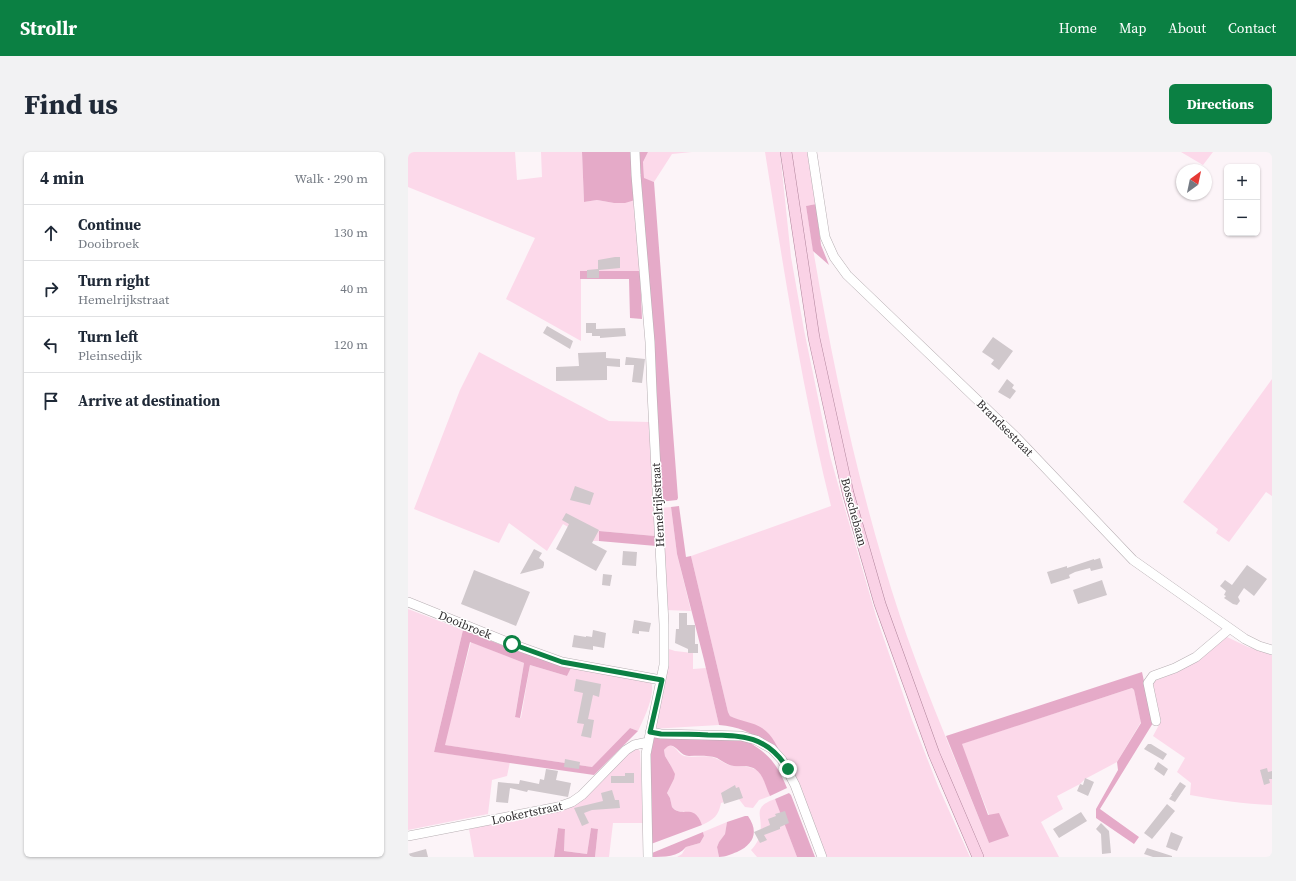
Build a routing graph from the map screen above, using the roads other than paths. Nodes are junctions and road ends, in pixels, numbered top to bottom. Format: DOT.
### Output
graph roads {
  1 [pos="635,152"];
  2 [pos="786,152"];
  3 [pos="812,152"];
  4 [pos="408,602"];
  5 [pos="1229,629"];
  6 [pos="1272,650"];
  7 [pos="662,680"];
  8 [pos="1156,721"];
  9 [pos="650,732"];
  10 [pos="648,742"];
  11 [pos="408,836"];
  12 [pos="648,857"];
  13 [pos="822,857"];
  14 [pos="978,857"];
  1 -- 7 [label="street, Hemelrijkstraat"];
  2 -- 14 [label="main road, Bosschebaan"];
  3 -- 5 [label="street, Brandsestraat"];
  4 -- 7 [label="street, Dooibroek"];
  5 -- 6 [label="street, Brandsestraat"];
  5 -- 8 [label="street"];
  7 -- 9 [label="street, Hemelrijkstraat"];
  9 -- 10 [label="street, Hemelrijkstraat"];
  9 -- 13 [label="street"];
  10 -- 11 [label="street, Lookertstraat"];
  10 -- 12 [label="street, Hemelrijkstraat"];
}
